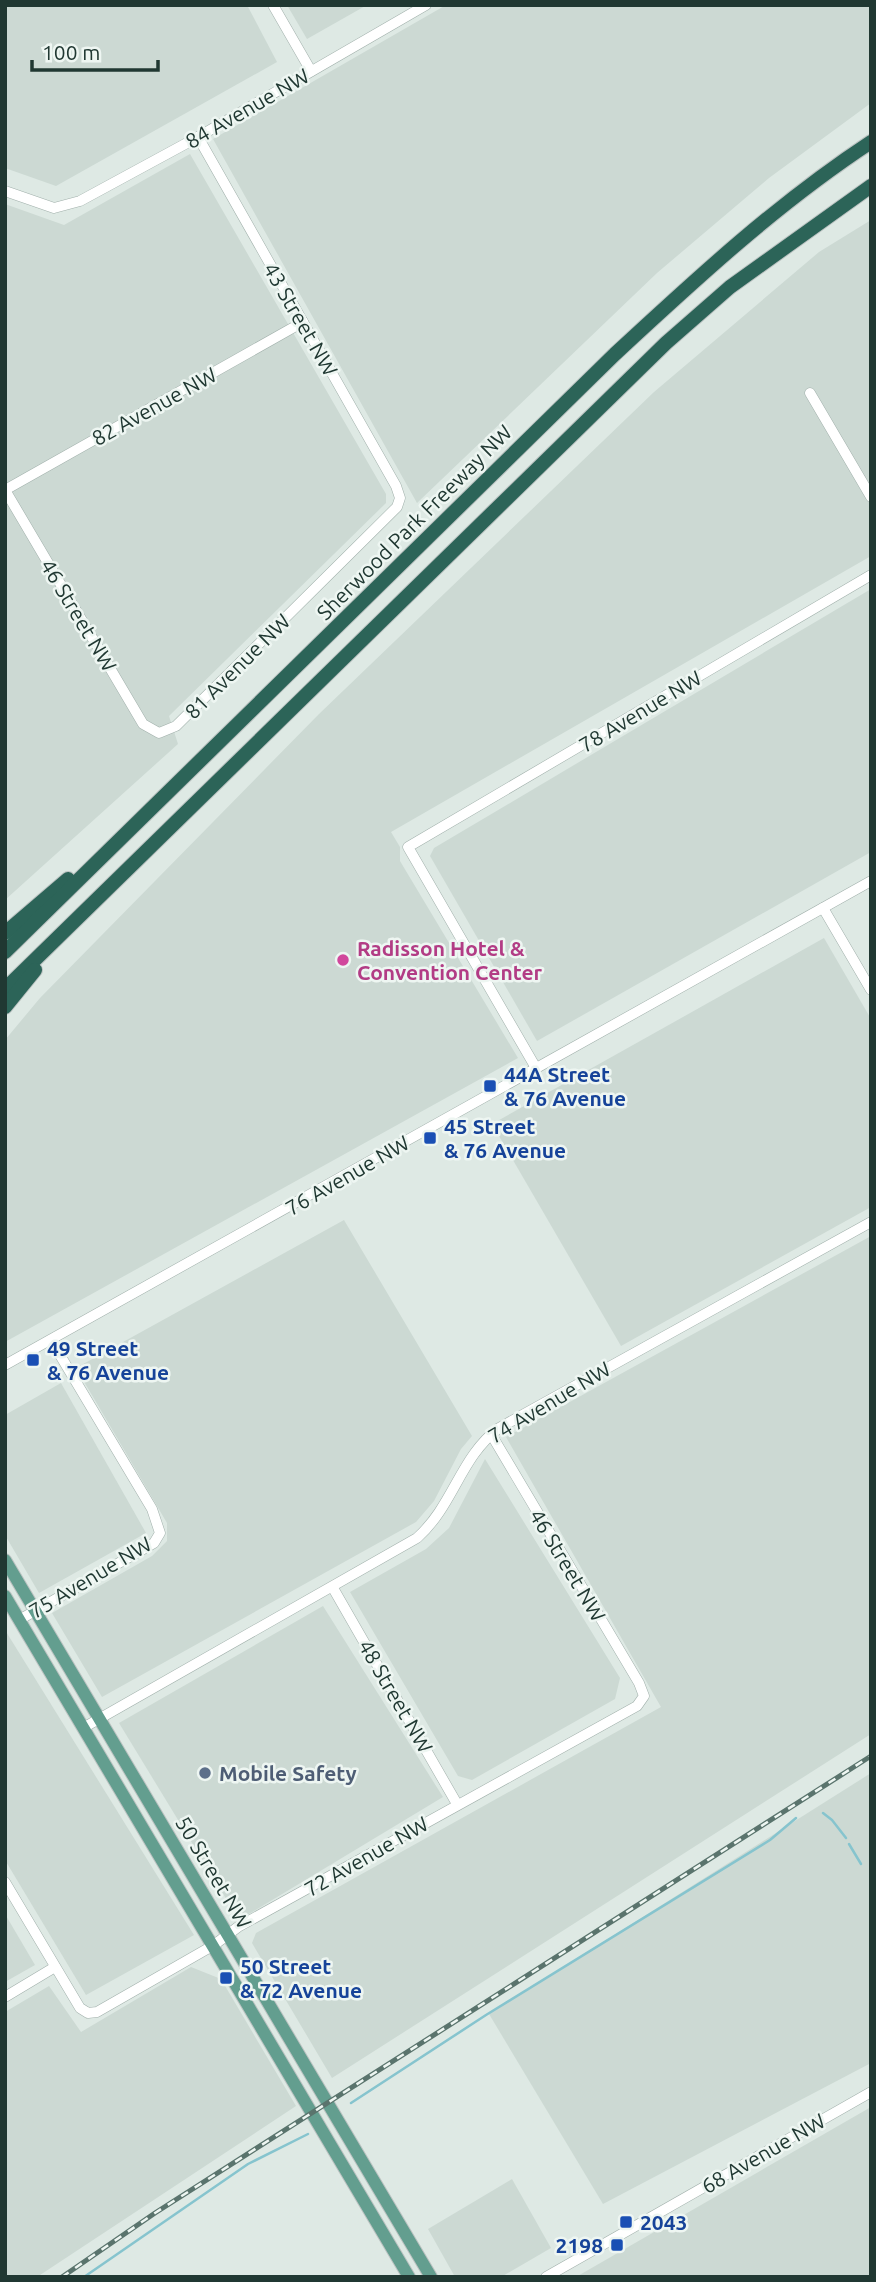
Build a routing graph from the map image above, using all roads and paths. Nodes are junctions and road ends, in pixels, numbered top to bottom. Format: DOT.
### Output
graph roads {
  1 [pos="273,5"];
  2 [pos="426,5"];
  3 [pos="311,71"];
  4 [pos="198,137"];
  5 [pos="871,142"];
  6 [pos="871,186"];
  7 [pos="5,191"];
  8 [pos="303,322"];
  9 [pos="810,393"];
  10 [pos="5,490"];
  11 [pos="871,497"];
  12 [pos="399,502"];
  13 [pos="871,575"];
  14 [pos="159,733"];
  15 [pos="94,865"];
  16 [pos="871,881"];
  17 [pos="823,908"];
  18 [pos="5,933"];
  19 [pos="56,939"];
  20 [pos="5,952"];
  21 [pos="5,989"];
  22 [pos="871,990"];
  23 [pos="5,1007"];
  24 [pos="537,1068"];
  25 [pos="871,1222"];
  26 [pos="51,1340"];
  27 [pos="5,1365"];
  28 [pos="491,1434"];
  29 [pos="5,1560"];
  30 [pos="333,1588"];
  31 [pos="5,1596"];
  32 [pos="35,1610"];
  33 [pos="19,1620"];
  34 [pos="644,1696"];
  35 [pos="100,1718"];
  36 [pos="83,1728"];
  37 [pos="457,1804"];
  38 [pos="5,1882"];
  39 [pos="229,1933"];
  40 [pos="214,1945"];
  41 [pos="55,1967"];
  42 [pos="5,1997"];
  43 [pos="871,2092"];
  44 [pos="409,2277"];
  45 [pos="431,2277"];
  46 [pos="546,2277"];
  1 -- 3 [label="street"];
  2 -- 3 [label="street, 84 Avenue NW"];
  3 -- 4 [label="street, 84 Avenue NW"];
  4 -- 7 [label="street, 84 Avenue NW"];
  4 -- 8 [label="street, 43 Street NW"];
  5 -- 15 [label="highway, Sherwood Park Freeway NW"];
  6 -- 19 [label="highway"];
  8 -- 10 [label="street, 82 Avenue NW"];
  8 -- 12 [label="street, 43 Street NW"];
  9 -- 11 [label="street"];
  10 -- 14 [label="street, 46 Street NW"];
  12 -- 14 [label="street, 81 Avenue NW"];
  13 -- 24 [label="street, 78 Avenue NW"];
  15 -- 18 [label="highway"];
  15 -- 20 [label="highway, Sherwood Park Freeway NW"];
  16 -- 17 [label="street, 76 Avenue NW"];
  17 -- 22 [label="street"];
  17 -- 24 [label="street, 76 Avenue NW"];
  19 -- 21 [label="highway"];
  19 -- 23 [label="highway"];
  24 -- 26 [label="street, 76 Avenue NW"];
  25 -- 28 [label="street, 74 Avenue NW"];
  26 -- 27 [label="street, 76 Avenue NW"];
  26 -- 32 [label="street, 75 Avenue NW"];
  28 -- 30 [label="street, 74 Avenue NW"];
  28 -- 34 [label="street, 46 Street NW"];
  29 -- 32 [label="main road, 50 Street NW"];
  30 -- 35 [label="street, 74 Avenue NW"];
  30 -- 37 [label="street, 48 Street NW"];
  31 -- 33 [label="main road, 50 Street NW"];
  32 -- 33 [label="street, 75 Avenue NW"];
  32 -- 35 [label="main road, 50 Street NW"];
  33 -- 36 [label="main road, 50 Street NW"];
  34 -- 37 [label="street, 72 Avenue NW"];
  35 -- 36 [label="street, 74 Avenue NW"];
  35 -- 39 [label="main road, 50 Street NW"];
  36 -- 40 [label="main road, 50 Street NW"];
  37 -- 39 [label="street, 72 Avenue NW"];
  38 -- 41 [label="street"];
  39 -- 40 [label="street, 72 Avenue NW"];
  39 -- 45 [label="main road, 50 Street NW"];
  40 -- 41 [label="street, 72 Avenue NW"];
  40 -- 44 [label="main road, 50 Street NW"];
  41 -- 42 [label="street"];
  43 -- 46 [label="street, 68 Avenue NW"];
}
